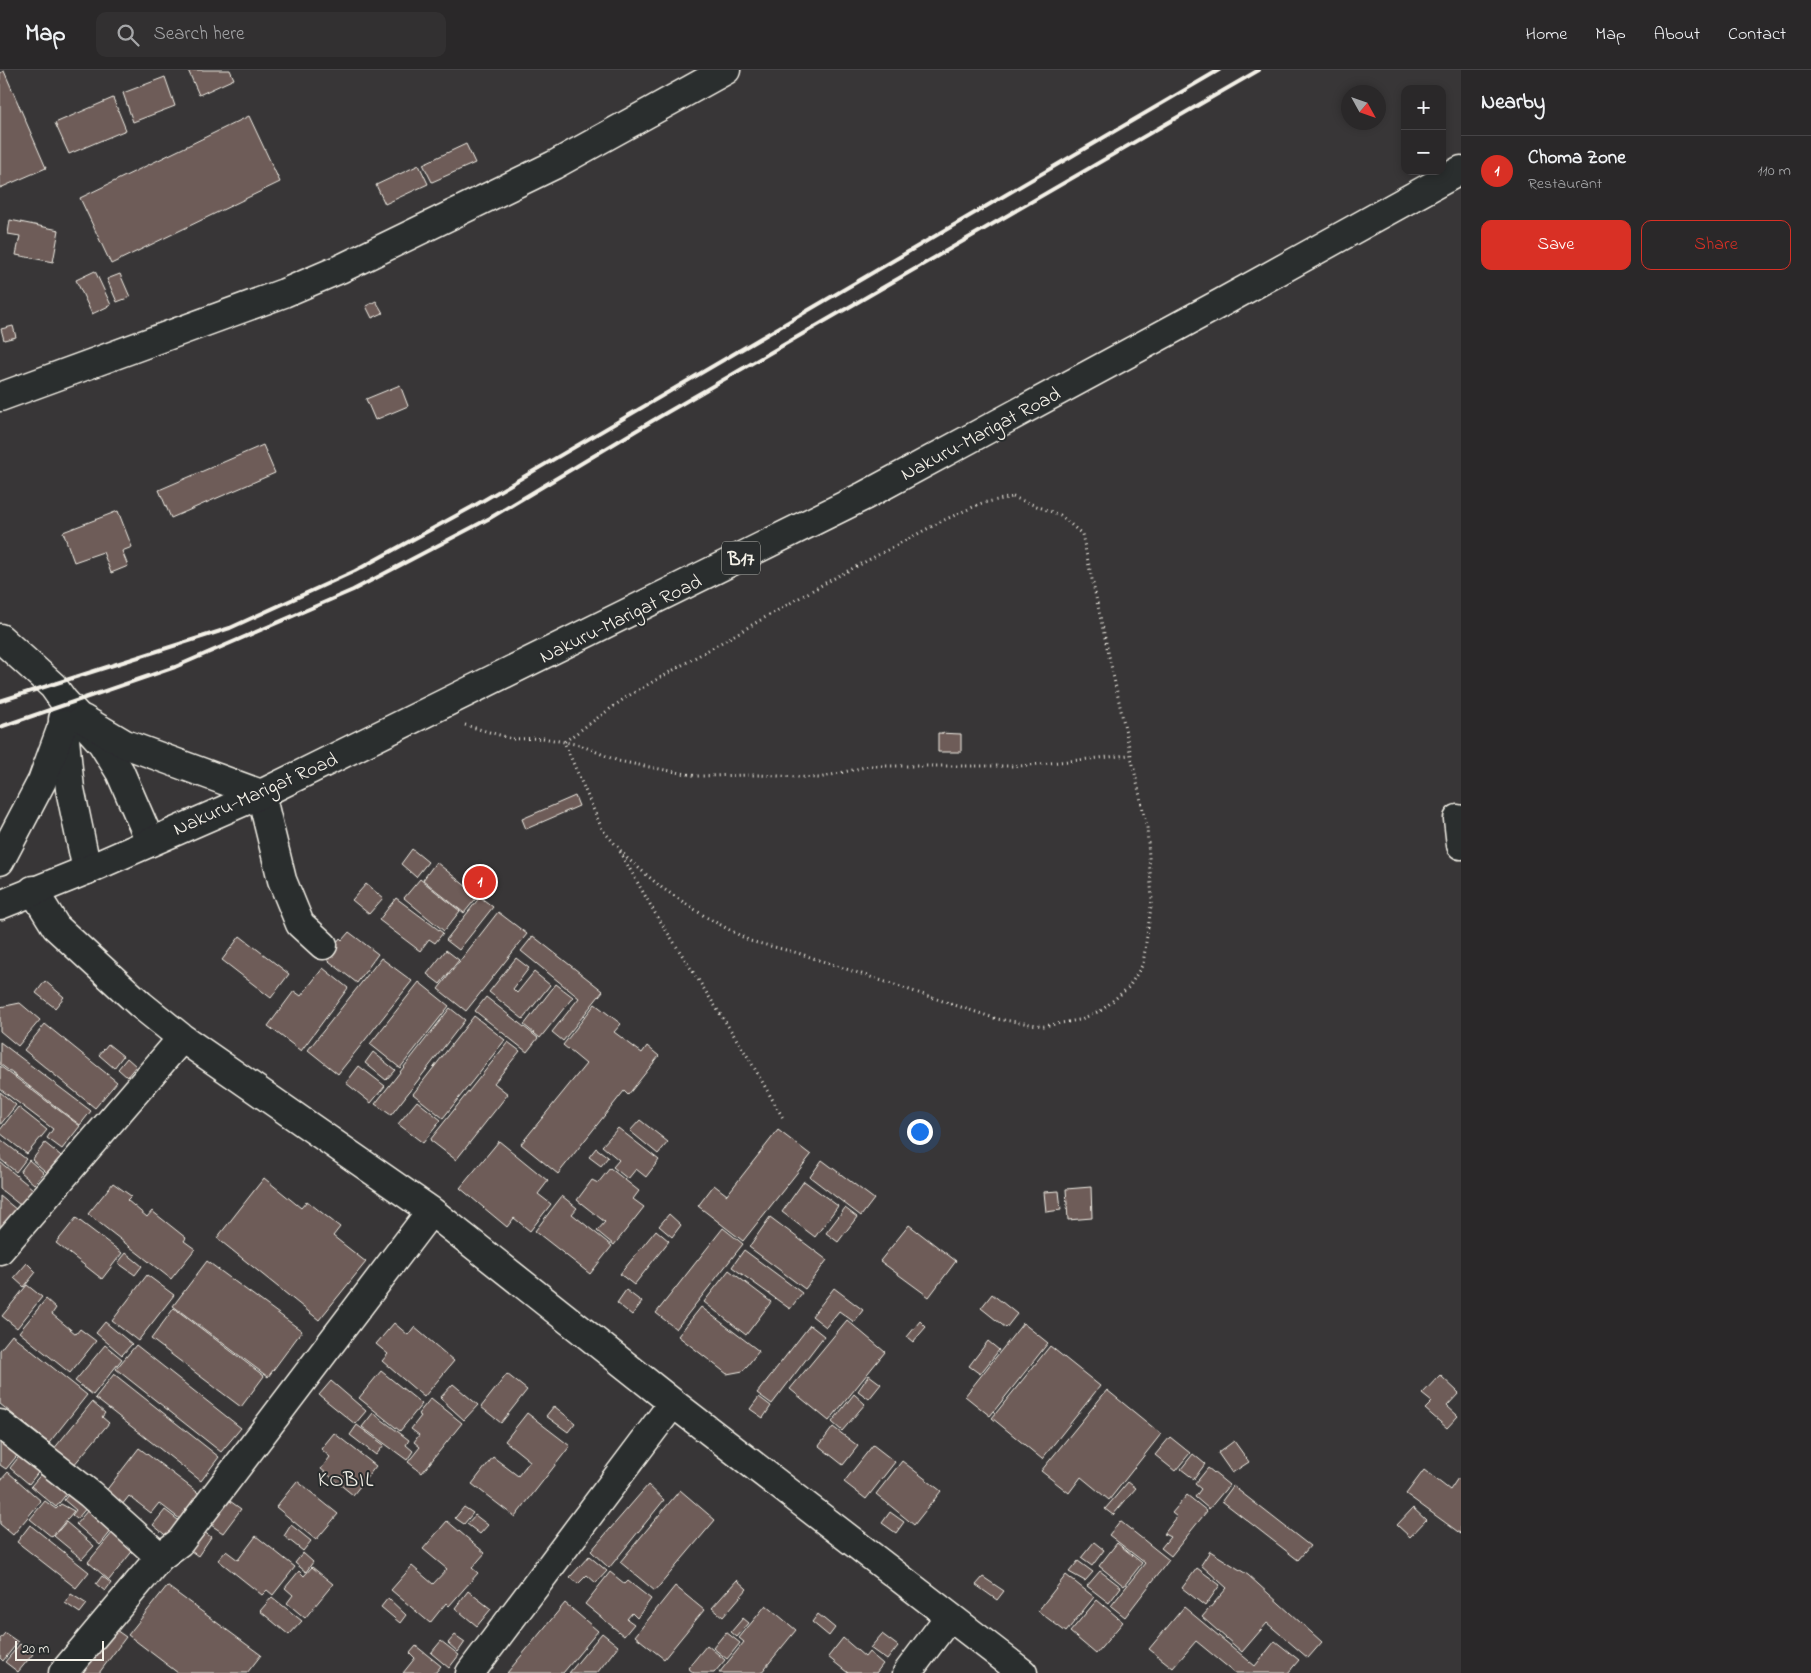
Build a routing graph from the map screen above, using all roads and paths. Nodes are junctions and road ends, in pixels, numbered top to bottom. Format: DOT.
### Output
graph roads {
  1 [pos="726,70"];
  2 [pos="1461,170"];
  3 [pos="0,397"];
  4 [pos="0,638"];
  5 [pos="69,714"];
  6 [pos="423,714"];
  7 [pos="564,742"];
  8 [pos="1129,756"];
  9 [pos="261,794"];
  10 [pos="150,841"];
  11 [pos="616,845"];
  12 [pos="0,862"];
  13 [pos="86,870"];
  14 [pos="33,890"];
  15 [pos="0,904"];
  16 [pos="323,945"];
  17 [pos="182,1038"];
  18 [pos="783,1118"];
  19 [pos="431,1211"];
  20 [pos="0,1250"];
  21 [pos="672,1403"];
  22 [pos="0,1424"];
  23 [pos="160,1557"];
  24 [pos="949,1617"];
  25 [pos="63,1673"];
  26 [pos="470,1673"];
  27 [pos="907,1673"];
  28 [pos="1023,1673"];
  1 -- 3 [label="street"];
  2 -- 6 [label="street, Nakuru-Marigat Road / B17"];
  4 -- 5 [label="street"];
  5 -- 9 [label="street"];
  5 -- 10 [label="street"];
  5 -- 12 [label="street"];
  5 -- 13 [label="street"];
  6 -- 7 [label="path"];
  6 -- 9 [label="street, Nakuru-Marigat Road / B17"];
  7 -- 8 [label="path"];
  7 -- 8 [label="path"];
  7 -- 11 [label="path"];
  8 -- 11 [label="path"];
  9 -- 10 [label="street, Nakuru-Marigat Road / B17"];
  9 -- 16 [label="street"];
  10 -- 13 [label="street, Nakuru-Marigat Road / B17"];
  11 -- 18 [label="path"];
  13 -- 14 [label="street, Nakuru-Marigat Road / B17"];
  14 -- 15 [label="street, Nakuru-Marigat Road / B17"];
  14 -- 17 [label="street"];
  17 -- 19 [label="street"];
  17 -- 20 [label="street"];
  19 -- 21 [label="street"];
  19 -- 23 [label="street"];
  21 -- 24 [label="street"];
  21 -- 26 [label="street"];
  22 -- 23 [label="street"];
  23 -- 25 [label="street"];
  24 -- 27 [label="street"];
  24 -- 28 [label="street"];
}
